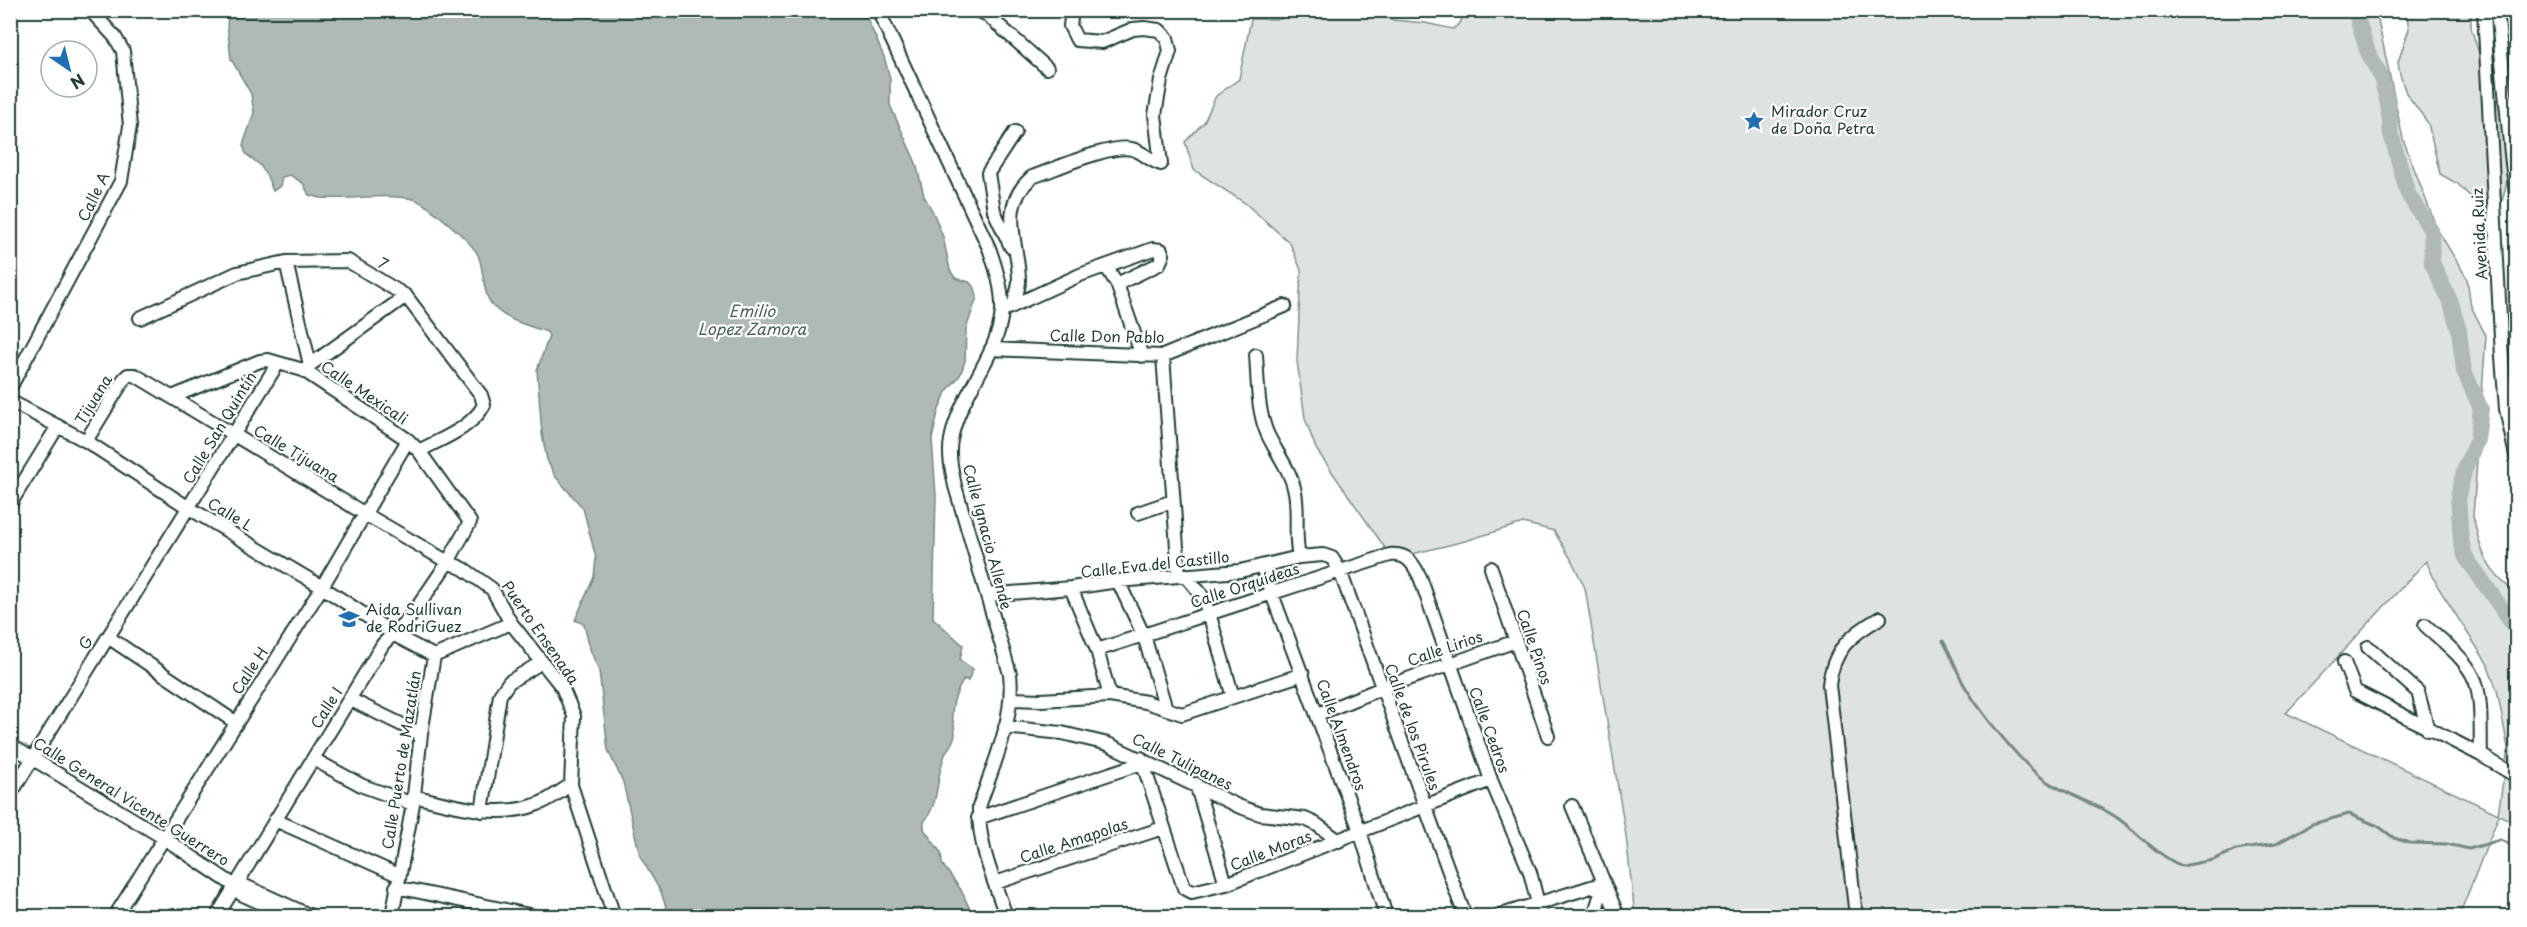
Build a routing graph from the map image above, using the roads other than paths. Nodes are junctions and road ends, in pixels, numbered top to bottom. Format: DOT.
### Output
graph roads {
  1 [pos="90,10"];
  2 [pos="878,10"];
  3 [pos="1072,10"];
  4 [pos="2484,10"];
  5 [pos="2497,10"];
  6 [pos="983,12"];
  7 [pos="1047,68"];
  8 [pos="1015,132"];
  9 [pos="2517,193"];
  10 [pos="1014,254"];
  11 [pos="286,262"];
  12 [pos="1106,266"];
  13 [pos="1117,285"];
  14 [pos="406,296"];
  15 [pos="1284,306"];
  16 [pos="1007,308"];
  17 [pos="140,318"];
  18 [pos="991,349"];
  19 [pos="1256,355"];
  20 [pos="1142,356"];
  21 [pos="1163,356"];
  22 [pos="278,363"];
  23 [pos="306,367"];
  24 [pos="128,375"];
  25 [pos="10,376"];
  26 [pos="11,387"];
  27 [pos="172,397"];
  28 [pos="10,401"];
  29 [pos="58,426"];
  30 [pos="233,434"];
  31 [pos="408,440"];
  32 [pos="86,441"];
  33 [pos="420,451"];
  34 [pos="2517,456"];
  35 [pos="1173,501"];
  36 [pos="10,504"];
  37 [pos="189,508"];
  38 [pos="1138,513"];
  39 [pos="365,514"];
  40 [pos="471,522"];
  41 [pos="1323,555"];
  42 [pos="1299,556"];
  43 [pos="1404,556"];
  44 [pos="448,562"];
  45 [pos="1262,567"];
  46 [pos="1491,568"];
  47 [pos="1340,571"];
  48 [pos="1182,575"];
  49 [pos="1118,581"];
  50 [pos="322,587"];
  51 [pos="1071,588"];
  52 [pos="1271,593"];
  53 [pos="987,595"];
  54 [pos="1209,614"];
  55 [pos="1880,618"];
  56 [pos="511,622"];
  57 [pos="2425,625"];
  58 [pos="393,633"];
  59 [pos="1143,636"];
  60 [pos="108,637"];
  61 [pos="1515,640"];
  62 [pos="2368,647"];
  63 [pos="1097,650"];
  64 [pos="434,656"];
  65 [pos="542,662"];
  66 [pos="2344,662"];
  67 [pos="1450,663"];
  68 [pos="1303,674"];
  69 [pos="1382,688"];
  70 [pos="1110,696"];
  71 [pos="1233,697"];
  72 [pos="1012,699"];
  73 [pos="351,700"];
  74 [pos="1166,709"];
  75 [pos="1318,714"];
  76 [pos="236,722"];
  77 [pos="1005,728"];
  78 [pos="2428,730"];
  79 [pos="421,734"];
  80 [pos="1548,736"];
  81 [pos="10,745"];
  82 [pos="2481,755"];
  83 [pos="33,758"];
  84 [pos="312,759"];
  85 [pos="1142,760"];
  86 [pos="2517,776"];
  87 [pos="1491,780"];
  88 [pos="1196,784"];
  89 [pos="571,785"];
  90 [pos="10,795"];
  91 [pos="413,800"];
  92 [pos="1572,806"];
  93 [pos="1425,807"];
  94 [pos="482,811"];
  95 [pos="978,818"];
  96 [pos="275,820"];
  97 [pos="1163,828"];
  98 [pos="1360,831"];
  99 [pos="164,838"];
  100 [pos="1339,841"];
  101 [pos="397,881"];
  102 [pos="994,883"];
  103 [pos="1604,883"];
  104 [pos="1226,884"];
  105 [pos="236,886"];
  106 [pos="1539,903"];
  107 [pos="115,916"];
  108 [pos="217,916"];
  109 [pos="290,916"];
  110 [pos="311,916"];
  111 [pos="392,916"];
  112 [pos="534,916"];
  113 [pos="614,916"];
  114 [pos="1006,916"];
  115 [pos="1386,916"];
  116 [pos="1465,916"];
  117 [pos="1498,916"];
  118 [pos="1541,916"];
  119 [pos="1594,916"];
  120 [pos="1618,916"];
  121 [pos="1856,916"];
  1 -- 26 [label="street, Calle A"];
  2 -- 16 [label="street, Calle Ignacio Allende"];
  3 -- 10 [label="street"];
  4 -- 34 [label="street, Avenida Ruiz"];
  5 -- 9 [label="street"];
  6 -- 7 [label="street"];
  8 -- 10 [label="street"];
  10 -- 16 [label="street"];
  11 -- 14 [label="street, 7"];
  11 -- 17 [label="street, 7"];
  11 -- 23 [label="street"];
  12 -- 13 [label="street"];
  12 -- 13 [label="street"];
  12 -- 16 [label="street"];
  13 -- 20 [label="street"];
  14 -- 23 [label="street"];
  14 -- 33 [label="street, 7"];
  15 -- 21 [label="street, Calle Don Pablo"];
  16 -- 18 [label="street, Calle Ignacio Allende"];
  18 -- 20 [label="street, Calle Don Pablo"];
  18 -- 53 [label="street, Calle Ignacio Allende"];
  19 -- 42 [label="street"];
  20 -- 21 [label="street, Calle Don Pablo"];
  21 -- 35 [label="street"];
  22 -- 23 [label="street, Calle Mexicali"];
  22 -- 27 [label="street, Calle Mexicali"];
  22 -- 30 [label="street, Calle San Quintín"];
  23 -- 31 [label="street, Calle Mexicali"];
  24 -- 27 [label="street, Calle Tijuana"];
  24 -- 32 [label="street, Tijuana"];
  25 -- 26 [label="street"];
  27 -- 30 [label="street, Calle Tijuana"];
  28 -- 29 [label="street, Calle L"];
  29 -- 32 [label="street, Calle L"];
  29 -- 36 [label="street"];
  30 -- 37 [label="street, Calle San Quintín"];
  30 -- 39 [label="street, Calle Tijuana"];
  31 -- 33 [label="street, Calle Mexicali"];
  31 -- 39 [label="street, Calle H"];
  32 -- 37 [label="street, Calle L"];
  33 -- 40 [label="street, Calle Mexicali"];
  35 -- 38 [label="street"];
  35 -- 48 [label="street"];
  37 -- 50 [label="street, Calle L"];
  37 -- 60 [label="street, G"];
  39 -- 44 [label="street, Calle Tijuana"];
  39 -- 50 [label="street, Calle H"];
  40 -- 44 [label="street, Calle I"];
  41 -- 42 [label="street, Calle Eva del Castillo"];
  41 -- 47 [label="street, Calle de los Pirules"];
  42 -- 45 [label="street, Calle Eva del Castillo"];
  43 -- 47 [label="street, Calle Orquídeas"];
  43 -- 67 [label="street, Calle Cedros"];
  44 -- 56 [label="street, Puerto Ensenada"];
  44 -- 58 [label="street, Calle I"];
  45 -- 48 [label="street, Calle Eva del Castillo"];
  45 -- 52 [label="street, Calle Almendros"];
  46 -- 61 [label="street, Calle Pinos"];
  47 -- 52 [label="street, Calle Orquídeas"];
  47 -- 69 [label="street, Calle de los Pirules"];
  48 -- 49 [label="street, Calle Eva del Castillo"];
  48 -- 54 [label="street"];
  49 -- 51 [label="street, Calle Eva del Castillo"];
  49 -- 59 [label="street"];
  50 -- 58 [label="street, Calle L"];
  50 -- 76 [label="street, Calle H"];
  51 -- 53 [label="street, Calle Eva del Castillo"];
  51 -- 63 [label="street"];
  52 -- 54 [label="street, Calle Orquídeas"];
  52 -- 68 [label="street, Calle Almendros"];
  53 -- 72 [label="street, Calle Ignacio Allende"];
  54 -- 59 [label="street, Calle Orquídeas"];
  54 -- 71 [label="street"];
  55 -- 121 [label="street"];
  56 -- 64 [label="street, Calle Puerto de Mazatlán"];
  56 -- 65 [label="street, Puerto Ensenada"];
  57 -- 82 [label="street"];
  58 -- 64 [label="street, Calle L"];
  58 -- 73 [label="street, Calle I"];
  59 -- 63 [label="street, Calle Orquídeas"];
  59 -- 74 [label="street"];
  60 -- 76 [label="street"];
  60 -- 83 [label="street, G"];
  61 -- 67 [label="street, Calle Lirios"];
  61 -- 80 [label="street, Calle Pinos"];
  62 -- 78 [label="street"];
  63 -- 70 [label="street"];
  64 -- 79 [label="street, Calle Puerto de Mazatlán"];
  65 -- 89 [label="street, Puerto Ensenada"];
  65 -- 94 [label="street"];
  66 -- 78 [label="street"];
  67 -- 69 [label="street, Calle Lirios"];
  67 -- 87 [label="street, Calle Cedros"];
  68 -- 71 [label="street"];
  68 -- 75 [label="street, Calle Almendros"];
  69 -- 75 [label="street, Calle Lirios"];
  69 -- 93 [label="street, Calle de los Pirules"];
  70 -- 72 [label="street"];
  70 -- 74 [label="street"];
  71 -- 74 [label="street"];
  72 -- 77 [label="street, Calle Ignacio Allende"];
  73 -- 79 [label="street"];
  73 -- 84 [label="street, Calle I"];
  75 -- 98 [label="street, Calle Almendros"];
  76 -- 99 [label="street, Calle H"];
  77 -- 85 [label="street, Calle Tulipanes"];
  77 -- 95 [label="street, Calle Ignacio Allende"];
  78 -- 82 [label="street"];
  79 -- 91 [label="street, Calle Puerto de Mazatlán"];
  81 -- 83 [label="street, Calle General Vicente Guerrero"];
  82 -- 86 [label="street"];
  83 -- 90 [label="street, G"];
  83 -- 99 [label="street, Calle General Vicente Guerrero"];
  84 -- 91 [label="street"];
  84 -- 96 [label="street, Calle I"];
  85 -- 88 [label="street, Calle Tulipanes"];
  85 -- 95 [label="street"];
  85 -- 97 [label="street, Calle Moras"];
  87 -- 93 [label="street, Calle Moras"];
  87 -- 106 [label="street, Calle Cedros"];
  88 -- 100 [label="street, Calle Tulipanes"];
  88 -- 104 [label="street"];
  89 -- 94 [label="street"];
  89 -- 113 [label="street, Puerto Ensenada"];
  91 -- 94 [label="street"];
  91 -- 101 [label="street, Calle Puerto de Mazatlán"];
  92 -- 103 [label="street"];
  93 -- 98 [label="street, Calle Moras"];
  93 -- 116 [label="street, Calle de los Pirules"];
  95 -- 102 [label="street, Calle Ignacio Allende"];
  96 -- 101 [label="street"];
  96 -- 105 [label="street, Calle I"];
  97 -- 102 [label="street, Calle Amapolas"];
  97 -- 104 [label="street, Calle Moras"];
  98 -- 100 [label="street, Calle Moras"];
  98 -- 115 [label="street, Calle Almendros"];
  99 -- 105 [label="street, Calle General Vicente Guerrero"];
  99 -- 107 [label="street, Calle H"];
  100 -- 104 [label="street, Calle Moras"];
  101 -- 111 [label="street, Calle Puerto de Mazatlán"];
  101 -- 112 [label="street"];
  102 -- 114 [label="street, Calle Ignacio Allende"];
  103 -- 106 [label="street"];
  103 -- 119 [label="street"];
  103 -- 120 [label="street"];
  105 -- 108 [label="street, Calle I"];
  105 -- 109 [label="street, Calle General Vicente Guerrero"];
  105 -- 110 [label="street, Calle General Vicente Guerrero"];
  106 -- 117 [label="street"];
  106 -- 118 [label="street, Calle Cedros"];
}
